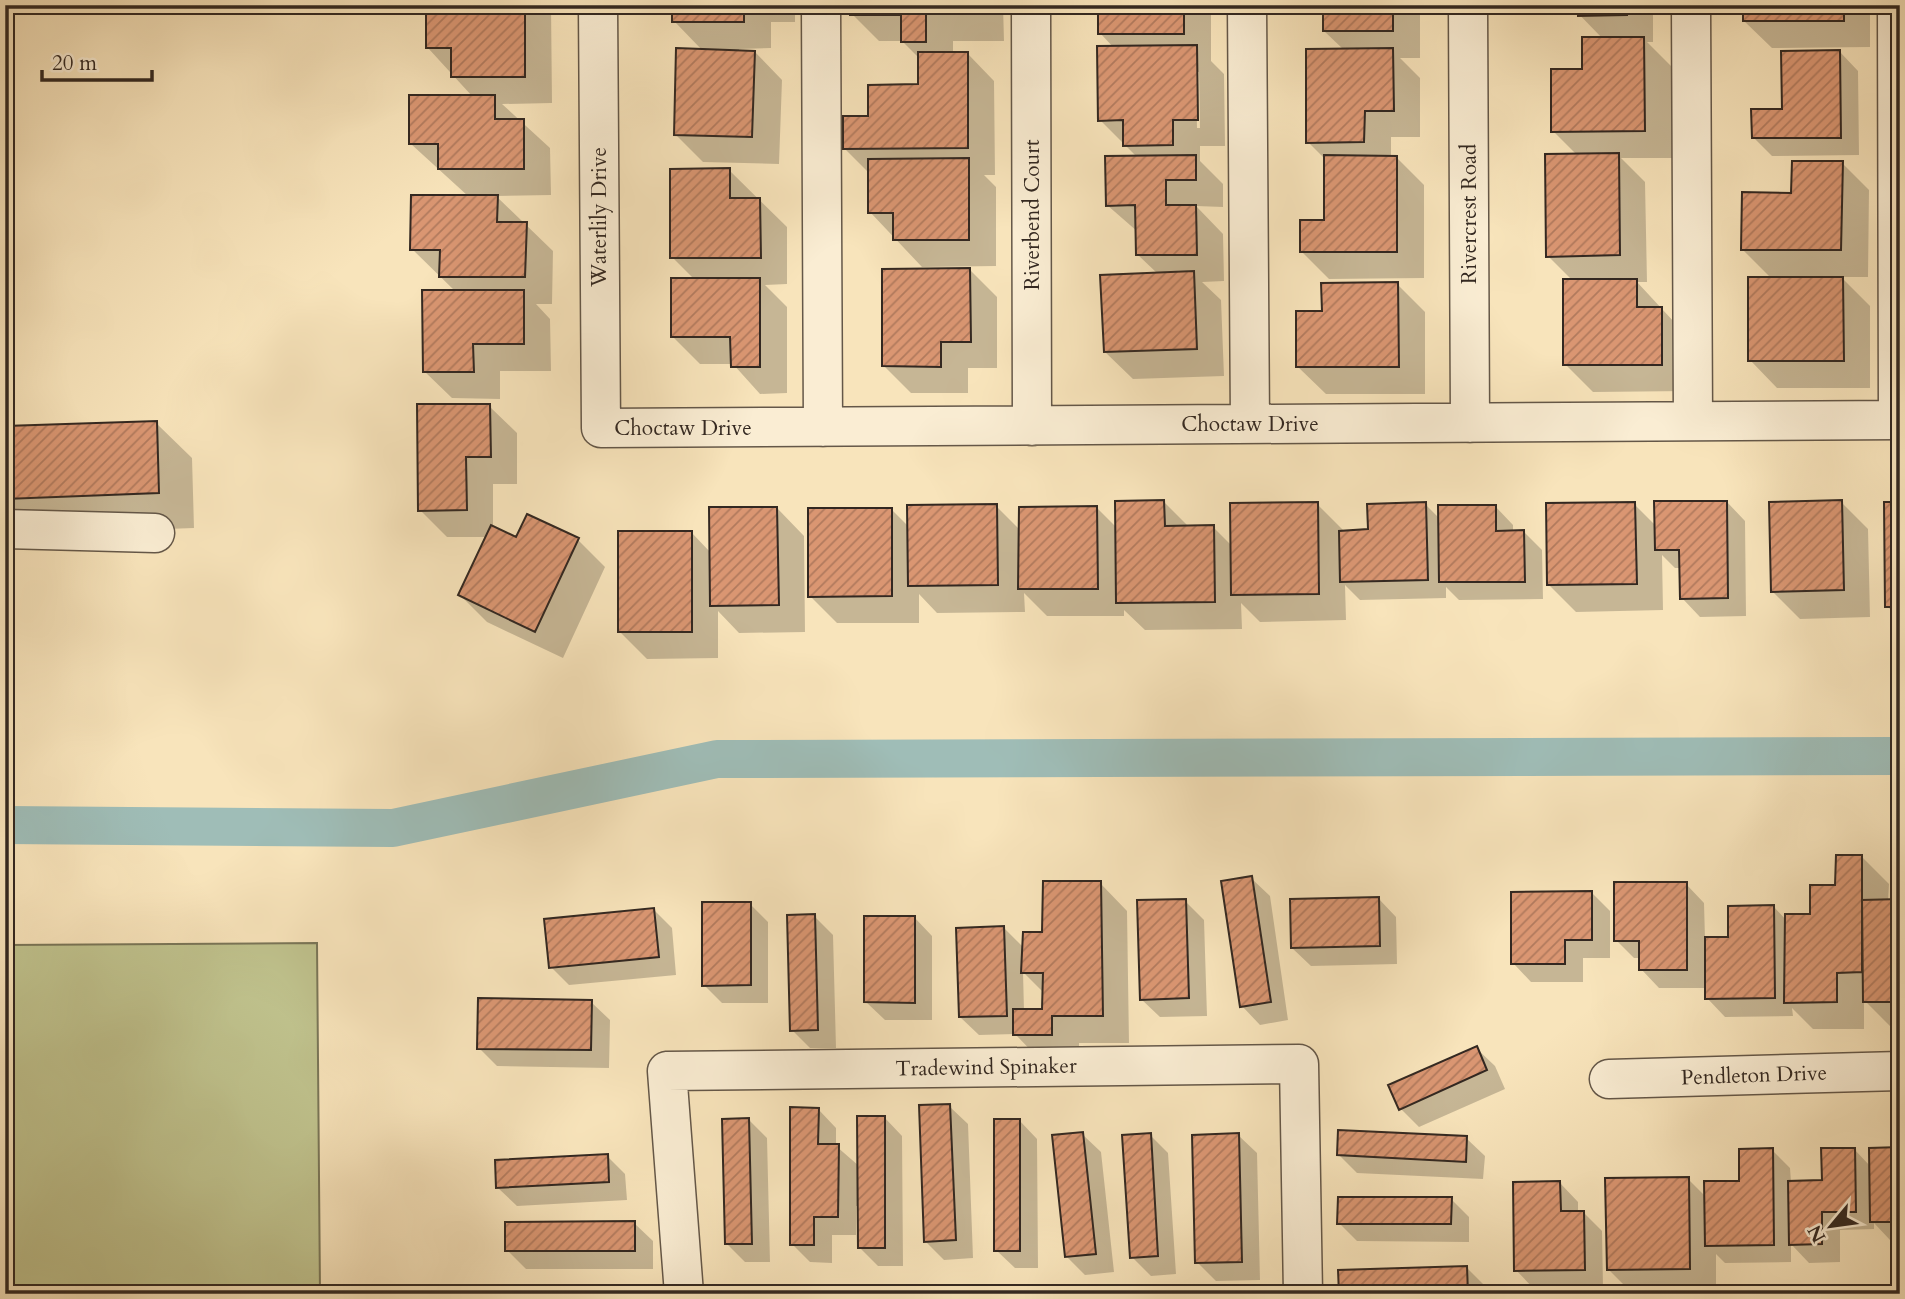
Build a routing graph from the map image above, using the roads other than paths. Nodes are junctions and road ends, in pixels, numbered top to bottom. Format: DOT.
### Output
graph roads {
  1 [pos="598,5"];
  2 [pos="821,5"];
  3 [pos="1031,5"];
  4 [pos="1247,5"];
  5 [pos="1468,5"];
  6 [pos="1691,5"];
  7 [pos="1897,5"];
  8 [pos="1899,420"];
  9 [pos="1693,421"];
  10 [pos="1470,423"];
  11 [pos="1250,424"];
  12 [pos="1032,426"];
  13 [pos="824,427"];
  14 [pos="601,428"];
  15 [pos="5,529"];
  16 [pos="155,533"];
  17 [pos="1900,1071"];
  18 [pos="1609,1079"];
  19 [pos="684,1294"];
  20 [pos="1303,1294"];
  1 -- 14 [label="street, Waterlily Drive"];
  2 -- 13 [label="street"];
  3 -- 12 [label="street, Riverbend Court"];
  4 -- 11 [label="street"];
  5 -- 10 [label="street, Rivercrest Road"];
  6 -- 9 [label="street"];
  7 -- 8 [label="street"];
  8 -- 9 [label="street, Choctaw Drive"];
  9 -- 10 [label="street, Choctaw Drive"];
  10 -- 11 [label="street, Choctaw Drive"];
  11 -- 12 [label="street, Choctaw Drive"];
  12 -- 13 [label="street, Choctaw Drive"];
  13 -- 14 [label="street, Choctaw Drive"];
  15 -- 16 [label="street"];
  17 -- 18 [label="street, Pendleton Drive"];
  19 -- 20 [label="street, Tradewind Spinaker"];
}
